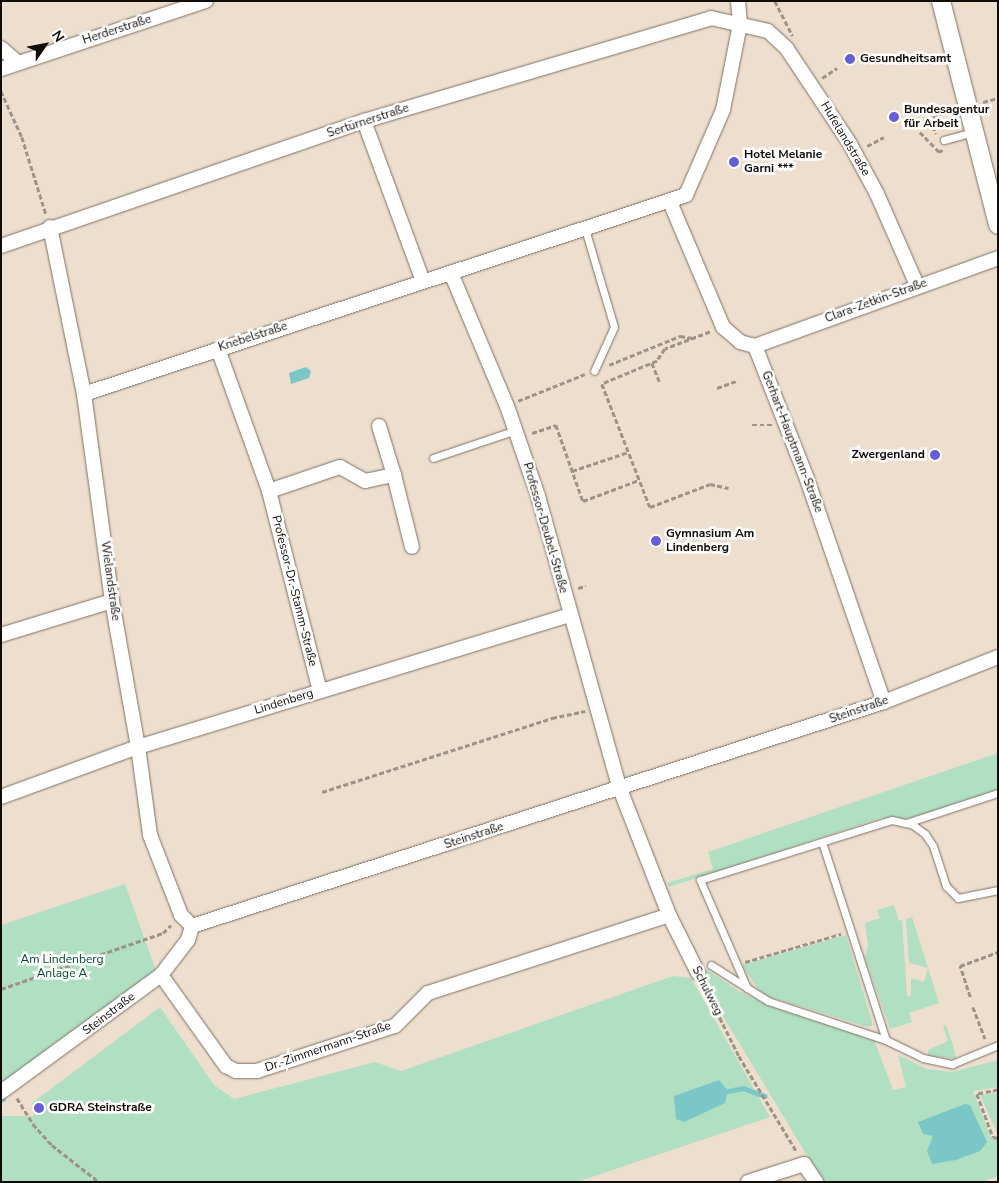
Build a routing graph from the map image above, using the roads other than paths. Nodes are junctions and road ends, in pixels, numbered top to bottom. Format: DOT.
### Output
graph roads {
  1 [pos="206,1"];
  2 [pos="738,1"];
  3 [pos="944,2"];
  4 [pos="740,24"];
  5 [pos="1,48"];
  6 [pos="18,62"];
  7 [pos="1,69"];
  8 [pos="364,121"];
  9 [pos="975,132"];
  10 [pos="944,140"];
  11 [pos="670,202"];
  12 [pos="998,225"];
  13 [pos="50,227"];
  14 [pos="585,229"];
  15 [pos="1,246"];
  16 [pos="998,258"];
  17 [pos="451,273"];
  18 [pos="424,281"];
  19 [pos="917,285"];
  20 [pos="755,346"];
  21 [pos="218,349"];
  22 [pos="594,370"];
  23 [pos="84,394"];
  24 [pos="379,426"];
  25 [pos="516,430"];
  26 [pos="433,458"];
  27 [pos="394,475"];
  28 [pos="268,491"];
  29 [pos="412,547"];
  30 [pos="112,601"];
  31 [pos="569,615"];
  32 [pos="1,634"];
  33 [pos="998,657"];
  34 [pos="320,691"];
  35 [pos="884,702"];
  36 [pos="138,747"];
  37 [pos="620,789"];
  38 [pos="998,792"];
  39 [pos="1,797"];
  40 [pos="906,823"];
  41 [pos="822,842"];
  42 [pos="998,890"];
  43 [pos="669,915"];
  44 [pos="192,926"];
  45 [pos="710,965"];
  46 [pos="698,973"];
  47 [pos="161,974"];
  48 [pos="747,988"];
  49 [pos="886,1040"];
  50 [pos="998,1045"];
  51 [pos="6,1090"];
  52 [pos="748,1182"];
  53 [pos="816,1182"];
  1 -- 6 [label="street, Herderstraße"];
  2 -- 4 [label="street, Knebelstraße"];
  3 -- 9 [label="street"];
  4 -- 8 [label="street, Sertürnerstraße"];
  4 -- 11 [label="street, Knebelstraße"];
  4 -- 19 [label="street, Hufelandstraße"];
  5 -- 6 [label="street"];
  6 -- 7 [label="street, Herderstraße"];
  8 -- 13 [label="street, Sertürnerstraße"];
  8 -- 18 [label="street"];
  9 -- 10 [label="lane"];
  9 -- 12 [label="street"];
  11 -- 14 [label="street, Knebelstraße"];
  11 -- 20 [label="street"];
  13 -- 15 [label="street, Sertürnerstraße"];
  13 -- 23 [label="street, Wielandstraße"];
  14 -- 17 [label="street, Knebelstraße"];
  14 -- 22 [label="lane"];
  16 -- 19 [label="street, Clara-Zetkin-Straße"];
  17 -- 18 [label="street, Knebelstraße"];
  17 -- 25 [label="street, Professor-Deubel-Straße"];
  18 -- 21 [label="street, Knebelstraße"];
  19 -- 20 [label="street, Clara-Zetkin-Straße"];
  20 -- 35 [label="street, Gerhart-Hauptmann-Straße"];
  21 -- 23 [label="street, Knebelstraße"];
  21 -- 28 [label="street, Professor-Dr.-Stamm-Straße"];
  23 -- 30 [label="street, Wielandstraße"];
  24 -- 27 [label="street"];
  25 -- 26 [label="lane"];
  25 -- 31 [label="street, Professor-Deubel-Straße"];
  27 -- 28 [label="street"];
  27 -- 29 [label="street"];
  28 -- 34 [label="street, Professor-Dr.-Stamm-Straße"];
  30 -- 32 [label="street"];
  30 -- 36 [label="street, Wielandstraße"];
  31 -- 34 [label="street, Lindenberg"];
  31 -- 37 [label="street, Professor-Deubel-Straße"];
  33 -- 35 [label="street, Steinstraße"];
  34 -- 36 [label="street, Lindenberg"];
  35 -- 37 [label="street, Steinstraße"];
  36 -- 39 [label="street, Lindenberg"];
  36 -- 44 [label="street, Wielandstraße"];
  37 -- 43 [label="street, Schulweg"];
  37 -- 44 [label="street, Steinstraße"];
  38 -- 40 [label="lane"];
  40 -- 41 [label="lane"];
  40 -- 42 [label="lane"];
  41 -- 48 [label="lane"];
  41 -- 49 [label="lane"];
  43 -- 46 [label="street, Schulweg"];
  43 -- 47 [label="street, Dr.-Zimmermann-Straße"];
  44 -- 47 [label="street, Steinstraße"];
  45 -- 48 [label="lane"];
  47 -- 51 [label="street, Steinstraße"];
  48 -- 49 [label="lane"];
  49 -- 50 [label="lane"];
  52 -- 53 [label="street"];
}
